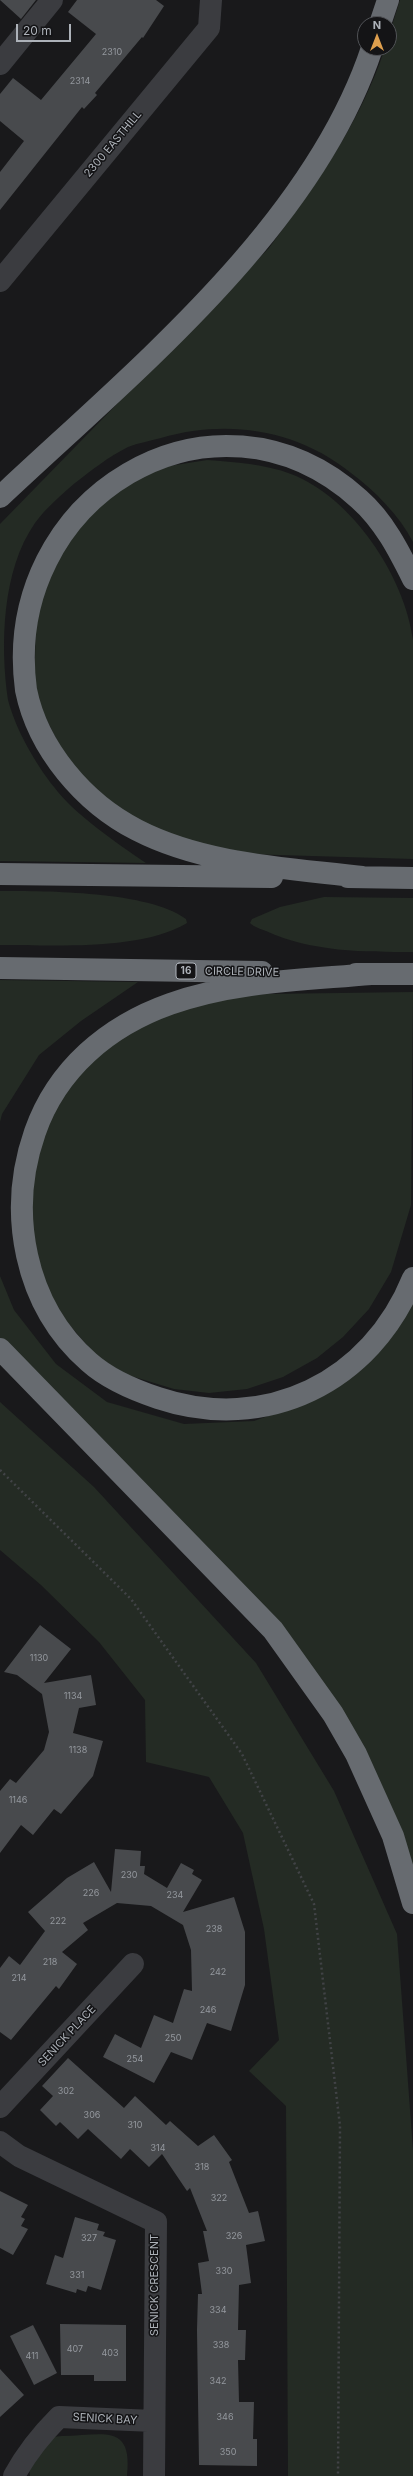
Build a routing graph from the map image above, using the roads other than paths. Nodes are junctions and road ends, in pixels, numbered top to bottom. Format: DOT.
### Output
graph roads {
  1 [pos="52,0"];
  2 [pos="211,0"];
  3 [pos="388,0"];
  4 [pos="383,16"];
  5 [pos="370,56"];
  6 [pos="0,64"];
  7 [pos="0,281"];
  8 [pos="0,497"];
  9 [pos="413,580"];
  10 [pos="0,874"];
  11 [pos="362,878"];
  12 [pos="413,878"];
  13 [pos="0,968"];
  14 [pos="371,974"];
  15 [pos="413,974"];
  16 [pos="413,1278"];
  17 [pos="0,1349"];
  18 [pos="413,1903"];
  19 [pos="133,1964"];
  20 [pos="0,2108"];
  21 [pos="0,2142"];
  22 [pos="154,2421"];
  23 [pos="14,2476"];
  24 [pos="154,2476"];
  1 -- 6 [label="street"];
  2 -- 7 [label="street, 2300 EASTHILL"];
  3 -- 4 [label="highway"];
  5 -- 8 [label="highway"];
  9 -- 11 [label="highway"];
  10 -- 11 [label="highway"];
  11 -- 12 [label="highway"];
  13 -- 14 [label="highway, CIRCLE DRIVE / 16"];
  14 -- 15 [label="highway, CIRCLE DRIVE / 16"];
  14 -- 16 [label="highway"];
  17 -- 18 [label="highway"];
  19 -- 20 [label="street, SENICK PLACE"];
  21 -- 22 [label="street, SENICK CRESCENT"];
  22 -- 23 [label="street, SENICK BAY"];
  22 -- 24 [label="street, SENICK CRESCENT"];
}
